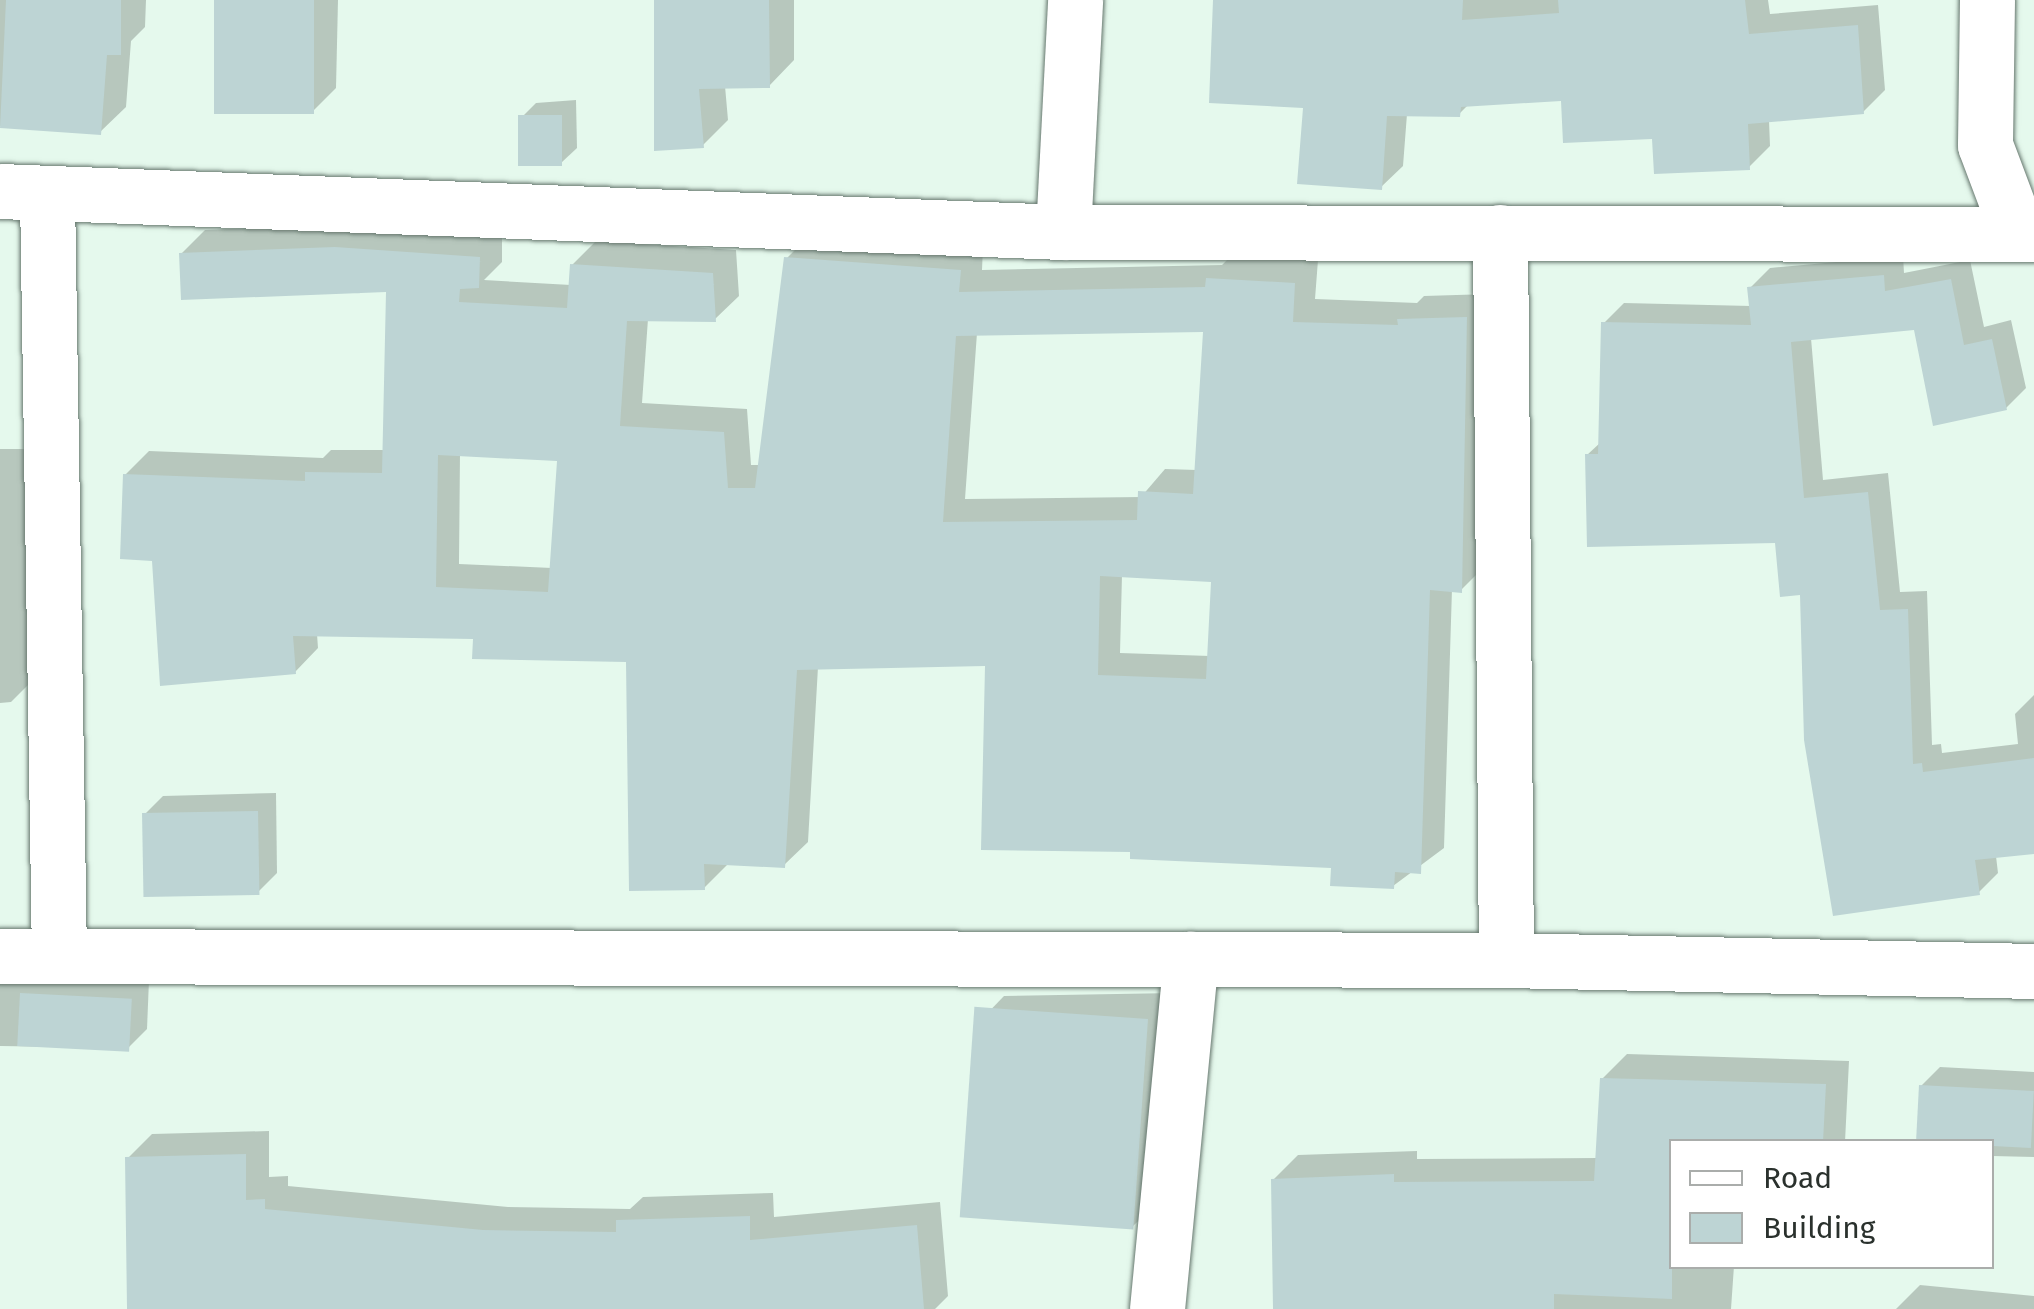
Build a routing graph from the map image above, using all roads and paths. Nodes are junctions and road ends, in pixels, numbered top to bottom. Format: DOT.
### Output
graph roads {
  1 [pos="1075,0"];
  2 [pos="1987,0"];
  3 [pos="23,192"];
  4 [pos="1063,232"];
  5 [pos="1500,232"];
  6 [pos="2026,232"];
  7 [pos="0,956"];
  8 [pos="58,956"];
  9 [pos="1191,959"];
  10 [pos="1506,960"];
  11 [pos="2034,970"];
  12 [pos="1157,1309"];
  1 -- 4 [label="street"];
  2 -- 6 [label="street"];
  3 -- 4 [label="street"];
  3 -- 8 [label="street"];
  4 -- 5 [label="street"];
  5 -- 6 [label="street"];
  5 -- 10 [label="street"];
  7 -- 8 [label="street"];
  8 -- 9 [label="street"];
  9 -- 10 [label="street"];
  9 -- 12 [label="street"];
  10 -- 11 [label="street"];
}
